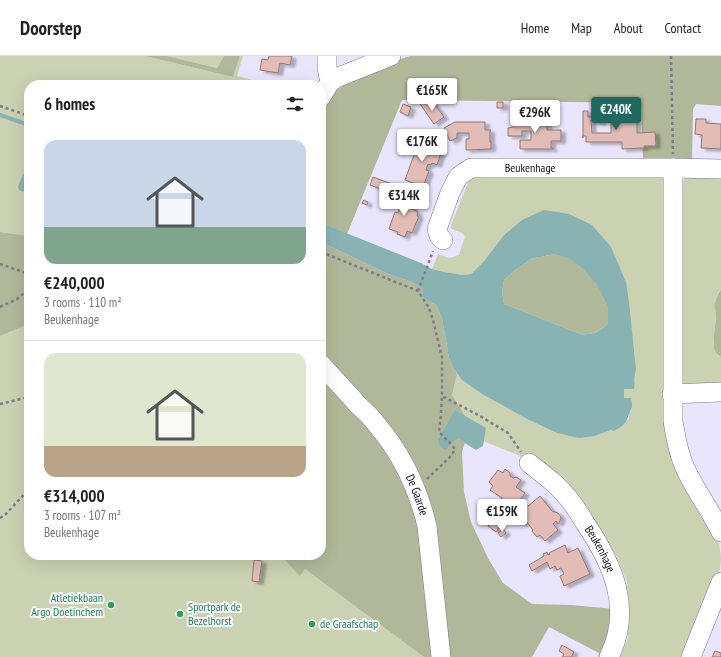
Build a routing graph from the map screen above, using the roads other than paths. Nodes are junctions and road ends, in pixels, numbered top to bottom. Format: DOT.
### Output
graph roads {
  1 [pos="327,56"];
  2 [pos="391,56"];
  3 [pos="326,80"];
  4 [pos="326,88"];
  5 [pos="673,168"];
  6 [pos="721,169"];
  7 [pos="443,240"];
  8 [pos="326,369"];
  9 [pos="721,392"];
  10 [pos="672,394"];
  11 [pos="529,462"];
  12 [pos="721,532"];
  13 [pos="721,582"];
  14 [pos="441,657"];
  15 [pos="609,657"];
  16 [pos="691,657"];
  1 -- 3 [label="street"];
  2 -- 4 [label="street"];
  5 -- 6 [label="street, Beukenhage"];
  5 -- 7 [label="street, Beukenhage"];
  5 -- 10 [label="street"];
  8 -- 14 [label="street, De Gaarde"];
  9 -- 10 [label="street"];
  10 -- 12 [label="street"];
  11 -- 15 [label="street, Beukenhage"];
  13 -- 16 [label="street"];
}
